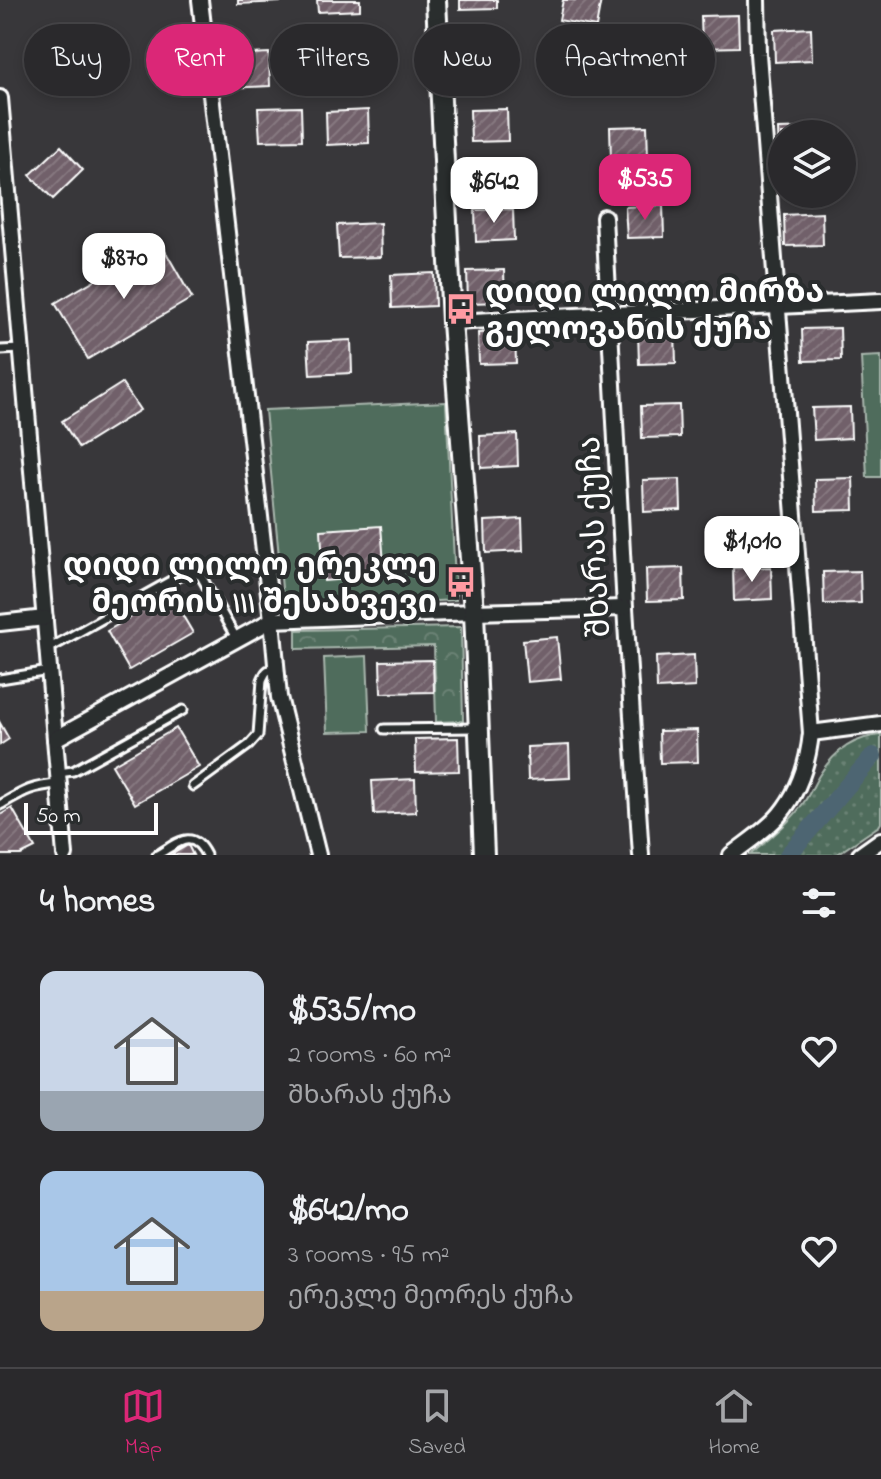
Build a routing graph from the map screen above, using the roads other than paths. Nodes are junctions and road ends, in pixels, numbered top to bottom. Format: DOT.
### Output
graph roads {
  1 [pos="200,0"];
  2 [pos="436,0"];
  3 [pos="757,0"];
  4 [pos="0,98"];
  5 [pos="604,217"];
  6 [pos="7,257"];
  7 [pos="881,301"];
  8 [pos="777,306"];
  9 [pos="610,315"];
  10 [pos="452,322"];
  11 [pos="22,349"];
  12 [pos="0,350"];
  13 [pos="625,608"];
  14 [pos="474,612"];
  15 [pos="45,618"];
  16 [pos="272,620"];
  17 [pos="0,623"];
  18 [pos="237,639"];
  19 [pos="48,649"];
  20 [pos="277,668"];
  21 [pos="49,671"];
  22 [pos="0,679"];
  23 [pos="183,710"];
  24 [pos="881,724"];
  25 [pos="478,728"];
  26 [pos="384,729"];
  27 [pos="811,733"];
  28 [pos="55,739"];
  29 [pos="59,778"];
  30 [pos="193,786"];
  31 [pos="0,805"];
  32 [pos="881,840"];
  33 [pos="65,855"];
  34 [pos="157,855"];
  35 [pos="206,855"];
  36 [pos="318,855"];
  37 [pos="484,855"];
  38 [pos="641,855"];
  39 [pos="731,855"];
  40 [pos="860,855"];
  1 -- 16 [label="street"];
  2 -- 10 [label="street"];
  3 -- 8 [label="street"];
  4 -- 6 [label="street"];
  5 -- 9 [label="street, შხარას ქუჩა"];
  6 -- 11 [label="street"];
  7 -- 8 [label="street"];
  8 -- 9 [label="street"];
  8 -- 27 [label="street"];
  9 -- 10 [label="street"];
  9 -- 13 [label="street, შხარას ქუჩა"];
  10 -- 14 [label="street"];
  11 -- 12 [label="lane"];
  11 -- 15 [label="street"];
  13 -- 14 [label="street"];
  13 -- 38 [label="street, შხარას ქუჩა"];
  14 -- 16 [label="street"];
  14 -- 25 [label="street"];
  15 -- 17 [label="street"];
  15 -- 19 [label="street"];
  16 -- 18 [label="street"];
  16 -- 20 [label="street"];
  18 -- 19 [label="lane"];
  18 -- 28 [label="street"];
  19 -- 21 [label="street"];
  20 -- 30 [label="lane"];
  20 -- 36 [label="street"];
  21 -- 22 [label="lane"];
  21 -- 28 [label="street"];
  23 -- 29 [label="lane"];
  24 -- 27 [label="street"];
  25 -- 26 [label="lane"];
  25 -- 37 [label="street"];
  27 -- 39 [label="street"];
  28 -- 29 [label="street"];
  29 -- 31 [label="lane"];
  29 -- 33 [label="street"];
  32 -- 40 [label="street"];
  34 -- 35 [label="lane"];
}
